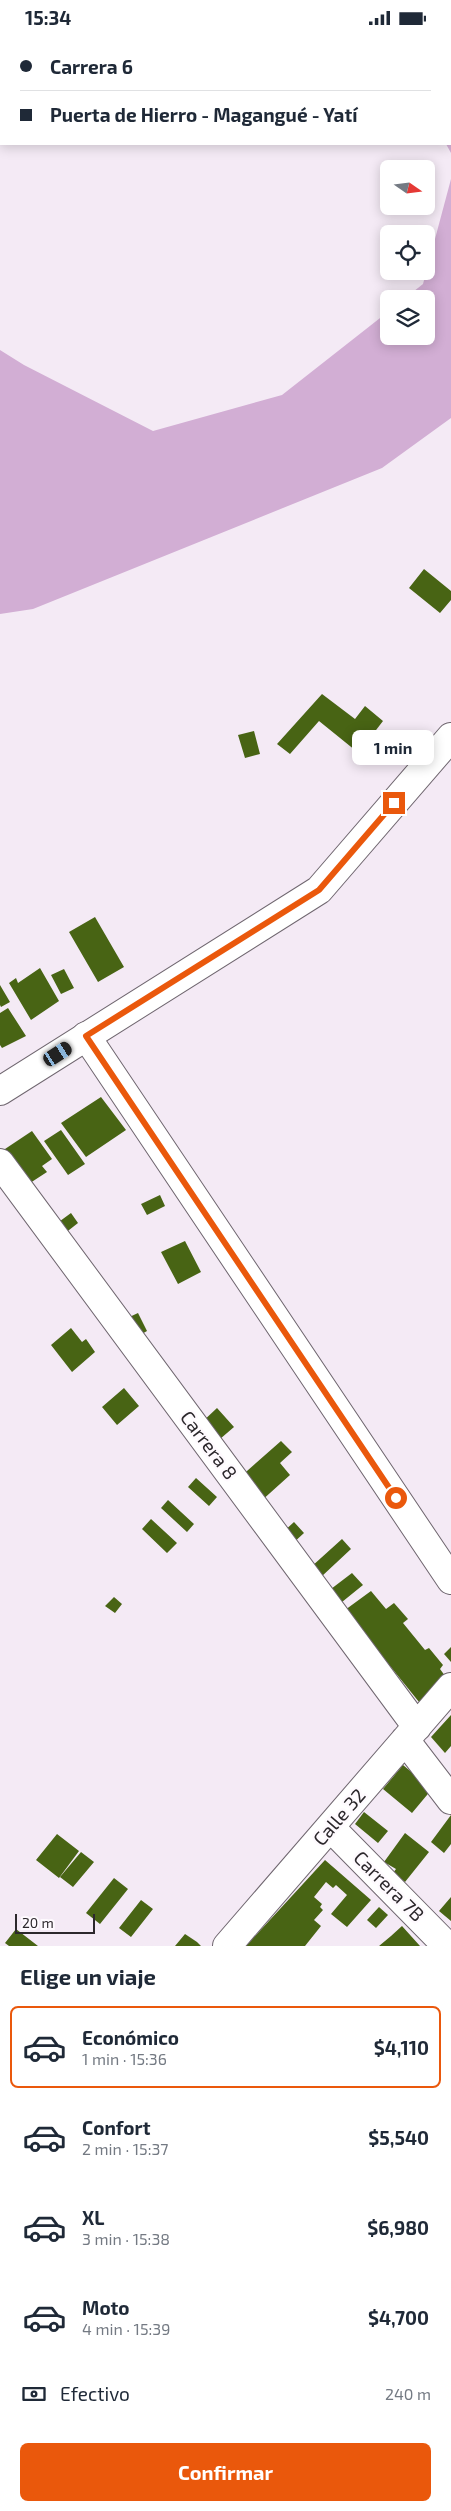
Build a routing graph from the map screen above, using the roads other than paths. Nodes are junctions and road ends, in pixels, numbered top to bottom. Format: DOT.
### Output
graph roads {
  1 [pos="451,737"];
  2 [pos="86,1036"];
  3 [pos="0,1091"];
  4 [pos="0,1163"];
  5 [pos="451,1580"];
  6 [pos="451,1687"];
  7 [pos="411,1733"];
  8 [pos="451,1799"];
  9 [pos="330,1827"];
  10 [pos="230,1945"];
  11 [pos="447,1946"];
  1 -- 2 [label="main road"];
  2 -- 3 [label="main road"];
  2 -- 5 [label="main road"];
  4 -- 7 [label="main road, Carrera 8"];
  6 -- 7 [label="main road, Calle 32"];
  7 -- 8 [label="main road, Carrera 8"];
  7 -- 9 [label="main road, Calle 32"];
  9 -- 10 [label="main road, Calle 32"];
  9 -- 11 [label="main road, Carrera 7B"];
}
